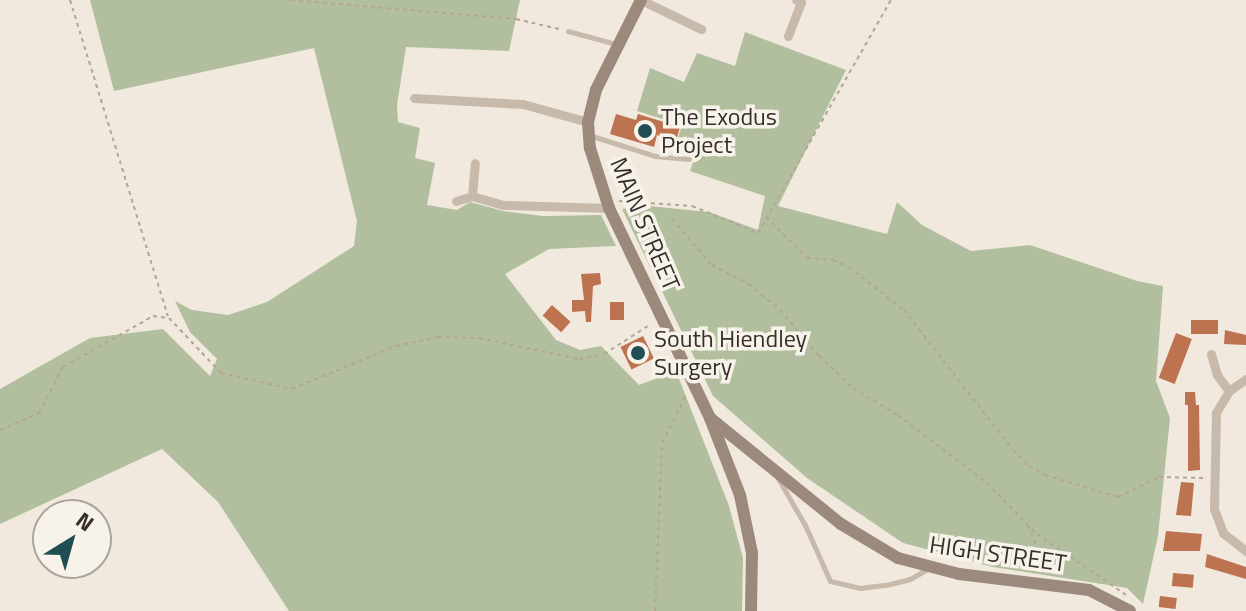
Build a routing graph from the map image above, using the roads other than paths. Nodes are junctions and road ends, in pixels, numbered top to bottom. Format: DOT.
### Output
graph roads {
  1 [pos="641,0"];
  2 [pos="796,0"];
  3 [pos="701,29"];
  4 [pos="568,31"];
  5 [pos="788,36"];
  6 [pos="617,45"];
  7 [pos="414,98"];
  8 [pos="588,128"];
  9 [pos="689,159"];
  10 [pos="475,163"];
  11 [pos="472,196"];
  12 [pos="456,201"];
  13 [pos="607,204"];
  14 [pos="1211,354"];
  15 [pos="1246,379"];
  16 [pos="1229,391"];
  17 [pos="710,418"];
  18 [pos="773,468"];
  19 [pos="1246,551"];
  20 [pos="928,568"];
  21 [pos="1131,606"];
  22 [pos="751,611"];
  1 -- 3 [label="street"];
  1 -- 6 [label="street"];
  2 -- 5 [label="street"];
  4 -- 6 [label="lane"];
  6 -- 8 [label="street"];
  7 -- 8 [label="street"];
  8 -- 9 [label="lane"];
  8 -- 13 [label="street, MAIN STREET"];
  10 -- 11 [label="street"];
  11 -- 12 [label="street"];
  11 -- 13 [label="street"];
  13 -- 17 [label="street, MAIN STREET"];
  14 -- 16 [label="street"];
  15 -- 16 [label="street"];
  16 -- 19 [label="street"];
  17 -- 18 [label="street, HIGH STREET"];
  17 -- 22 [label="street, MAIN STREET"];
  18 -- 20 [label="street, HIGH STREET"];
  18 -- 20 [label="lane"];
  20 -- 21 [label="street, HIGH STREET"];
}
